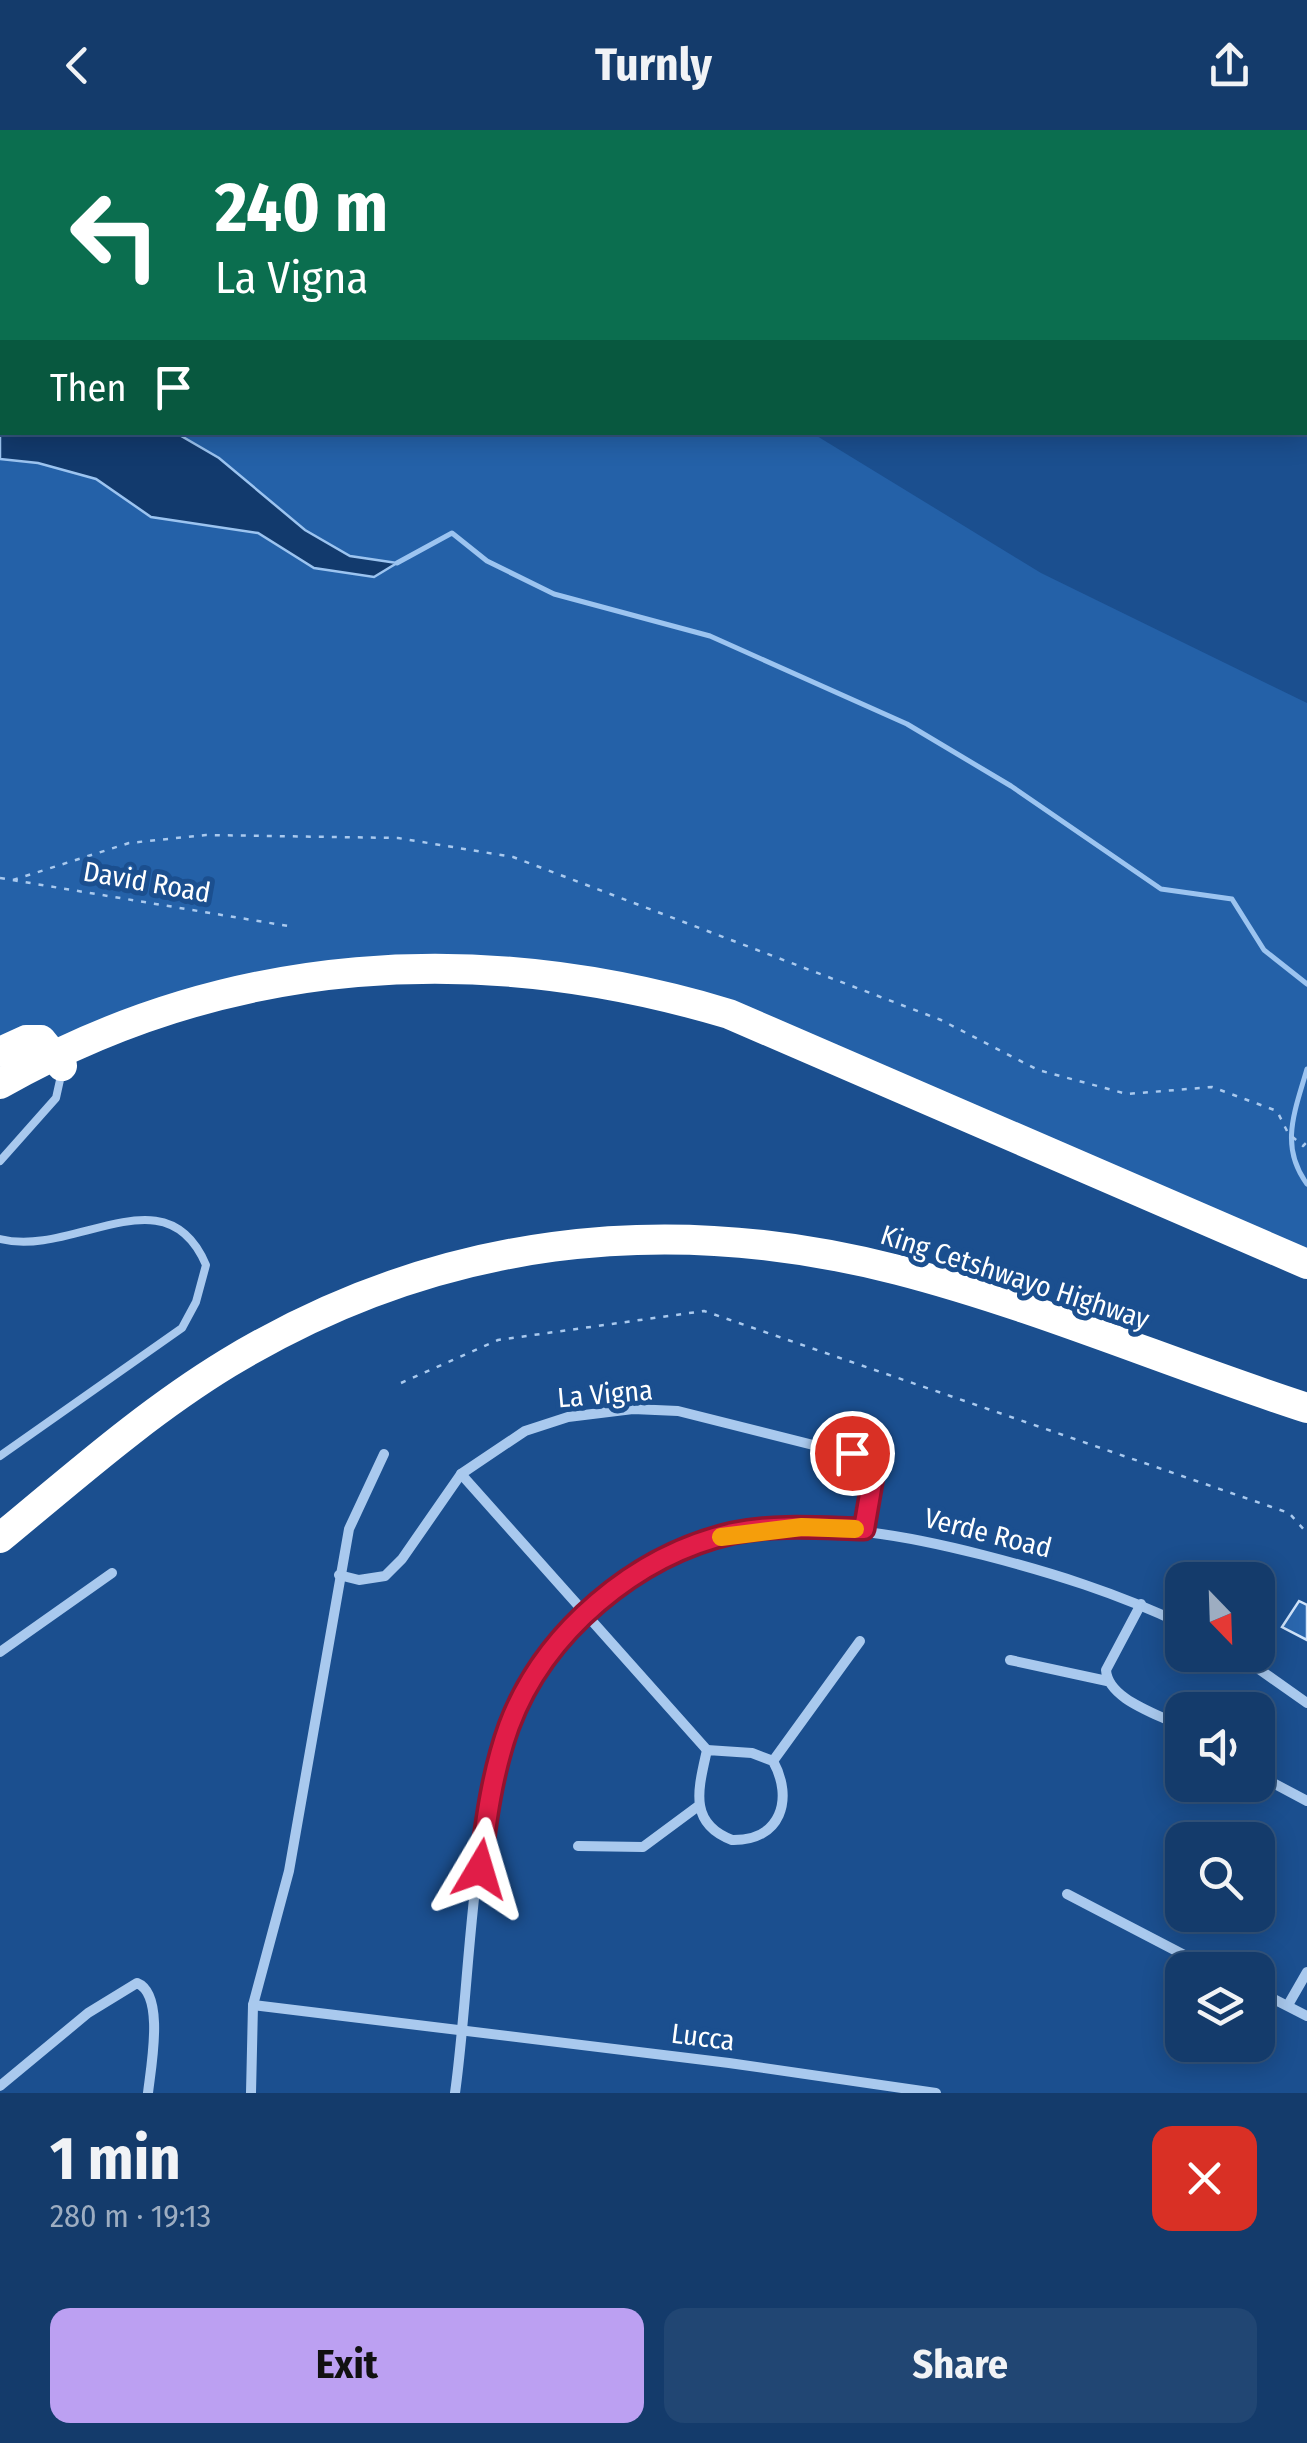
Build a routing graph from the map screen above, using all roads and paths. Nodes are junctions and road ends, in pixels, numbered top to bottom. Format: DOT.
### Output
graph roads {
  1 [pos="0,878"];
  2 [pos="13,880"];
  3 [pos="288,926"];
  4 [pos="0,1052"];
  5 [pos="58,1060"];
  6 [pos="0,1084"];
  7 [pos="1307,1142"];
  8 [pos="0,1161"];
  9 [pos="0,1239"];
  10 [pos="1307,1264"];
  11 [pos="401,1383"];
  12 [pos="1307,1408"];
  13 [pos="384,1454"];
  14 [pos="0,1456"];
  15 [pos="462,1474"];
  16 [pos="864,1529"];
  17 [pos="1307,1533"];
  18 [pos="0,1538"];
  19 [pos="112,1573"];
  20 [pos="339,1575"];
  21 [pos="1141,1604"];
  22 [pos="586,1614"];
  23 [pos="1165,1616"];
  24 [pos="860,1641"];
  25 [pos="0,1652"];
  26 [pos="1010,1660"];
  27 [pos="1263,1672"];
  28 [pos="1107,1680"];
  29 [pos="1307,1703"];
  30 [pos="1165,1718"];
  31 [pos="707,1750"];
  32 [pos="772,1761"];
  33 [pos="1275,1784"];
  34 [pos="1307,1801"];
  35 [pos="697,1808"];
  36 [pos="578,1846"];
  37 [pos="1067,1894"];
  38 [pos="1178,1952"];
  39 [pos="1307,1972"];
  40 [pos="1275,1999"];
  41 [pos="253,2005"];
  42 [pos="1288,2005"];
  43 [pos="1307,2016"];
  44 [pos="464,2030"];
  45 [pos="0,2086"];
  46 [pos="148,2093"];
  47 [pos="250,2093"];
  48 [pos="454,2093"];
  49 [pos="936,2093"];
  1 -- 2 [label="path, David Road"];
  2 -- 3 [label="path, David Road"];
  2 -- 7 [label="path"];
  4 -- 5 [label="highway"];
  5 -- 6 [label="highway"];
  5 -- 8 [label="lane"];
  5 -- 10 [label="highway"];
  9 -- 14 [label="lane"];
  11 -- 17 [label="path"];
  12 -- 18 [label="highway, King Cetshwayo Highway"];
  13 -- 20 [label="street"];
  15 -- 16 [label="street, La Vigna"];
  15 -- 20 [label="street, La Vigna"];
  15 -- 22 [label="street"];
  16 -- 21 [label="street, Verde Road"];
  16 -- 22 [label="street, Verde Road"];
  19 -- 25 [label="street"];
  20 -- 41 [label="street"];
  21 -- 23 [label="street, Verde Road"];
  21 -- 28 [label="street"];
  22 -- 31 [label="street"];
  22 -- 44 [label="street, Verde Road"];
  24 -- 32 [label="street"];
  26 -- 28 [label="street"];
  27 -- 29 [label="street"];
  28 -- 30 [label="street"];
  31 -- 32 [label="street"];
  31 -- 35 [label="street"];
  32 -- 35 [label="street"];
  33 -- 34 [label="street"];
  35 -- 36 [label="street"];
  37 -- 38 [label="street"];
  39 -- 42 [label="street"];
  40 -- 42 [label="street"];
  41 -- 44 [label="street"];
  41 -- 47 [label="street"];
  42 -- 43 [label="street"];
  44 -- 48 [label="street, Verde Road"];
  44 -- 49 [label="street, Lucca"];
  45 -- 46 [label="street"];
}
